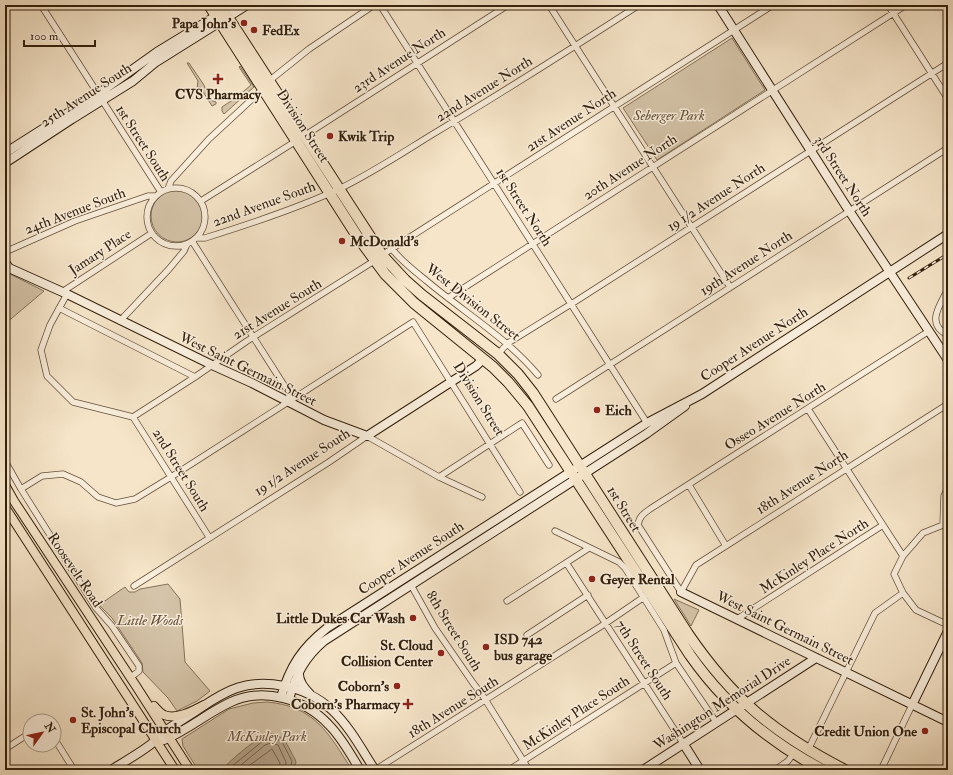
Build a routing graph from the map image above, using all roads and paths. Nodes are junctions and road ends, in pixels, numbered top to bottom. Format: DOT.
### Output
graph roads {
  1 [pos="41,5"];
  2 [pos="209,5"];
  3 [pos="234,5"];
  4 [pos="247,5"];
  5 [pos="374,5"];
  6 [pos="380,5"];
  7 [pos="508,5"];
  8 [pos="549,5"];
  9 [pos="639,5"];
  10 [pos="718,5"];
  11 [pos="773,5"];
  12 [pos="888,5"];
  13 [pos="906,5"];
  14 [pos="893,13"];
  15 [pos="222,14"];
  16 [pos="734,30"];
  17 [pos="575,46"];
  18 [pos="417,63"];
  19 [pos="948,63"];
  20 [pos="932,74"];
  21 [pos="266,85"];
  22 [pos="772,91"];
  23 [pos="100,97"];
  24 [pos="948,99"];
  25 [pos="614,107"];
  26 [pos="454,121"];
  27 [pos="300,138"];
  28 [pos="948,148"];
  29 [pos="811,151"];
  30 [pos="5,153"];
  31 [pos="5,163"];
  32 [pos="653,167"];
  33 [pos="494,184"];
  34 [pos="168,189"];
  35 [pos="334,191"];
  36 [pos="161,192"];
  37 [pos="156,196"];
  38 [pos="200,201"];
  39 [pos="849,211"];
  40 [pos="691,227"];
  41 [pos="152,233"];
  42 [pos="948,234"];
  43 [pos="192,241"];
  44 [pos="533,244"];
  45 [pos="392,249"];
  46 [pos="5,252"];
  47 [pos="378,258"];
  48 [pos="5,262"];
  49 [pos="890,272"];
  50 [pos="730,288"];
  51 [pos="948,289"];
  52 [pos="64,293"];
  53 [pos="448,298"];
  54 [pos="571,304"];
  55 [pos="59,308"];
  56 [pos="120,321"];
  57 [pos="929,331"];
  58 [pos="948,335"];
  59 [pos="254,338"];
  60 [pos="508,343"];
  61 [pos="498,354"];
  62 [pos="483,359"];
  63 [pos="948,360"];
  64 [pos="610,364"];
  65 [pos="212,365"];
  66 [pos="538,376"];
  67 [pos="195,377"];
  68 [pos="451,382"];
  69 [pos="702,394"];
  70 [pos="556,399"];
  71 [pos="289,401"];
  72 [pos="948,404"];
  73 [pos="808,409"];
  74 [pos="133,417"];
  75 [pos="647,423"];
  76 [pos="367,436"];
  77 [pos="490,443"];
  78 [pos="5,461"];
  79 [pos="549,465"];
  80 [pos="847,468"];
  81 [pos="578,472"];
  82 [pos="171,477"];
  83 [pos="439,477"];
  84 [pos="5,485"];
  85 [pos="688,485"];
  86 [pos="948,487"];
  87 [pos="21,489"];
  88 [pos="520,492"];
  89 [pos="482,497"];
  90 [pos="5,507"];
  91 [pos="883,525"];
  92 [pos="946,526"];
  93 [pos="555,531"];
  94 [pos="209,537"];
  95 [pos="726,546"];
  96 [pos="589,548"];
  97 [pos="903,556"];
  98 [pos="567,564"];
  99 [pos="411,585"];
  100 [pos="134,586"];
  101 [pos="681,592"];
  102 [pos="903,593"];
  103 [pos="587,595"];
  104 [pos="644,597"];
  105 [pos="507,601"];
  106 [pos="737,619"];
  107 [pos="605,624"];
  108 [pos="948,625"];
  109 [pos="948,631"];
  110 [pos="527,635"];
  111 [pos="816,658"];
  112 [pos="676,663"];
  113 [pos="299,671"];
  114 [pos="846,672"];
  115 [pos="131,677"];
  116 [pos="644,683"];
  117 [pos="136,686"];
  118 [pos="288,687"];
  119 [pos="314,697"];
  120 [pos="285,698"];
  121 [pos="486,700"];
  122 [pos="745,704"];
  123 [pos="204,705"];
  124 [pos="912,705"];
  125 [pos="736,710"];
  126 [pos="716,722"];
  127 [pos="948,722"];
  128 [pos="168,734"];
  129 [pos="22,738"];
  130 [pos="154,742"];
  131 [pos="683,743"];
  132 [pos="5,749"];
  133 [pos="808,750"];
  134 [pos="62,751"];
  135 [pos="794,754"];
  136 [pos="524,761"];
  137 [pos="74,770"];
  138 [pos="111,770"];
  139 [pos="175,770"];
  140 [pos="190,770"];
  141 [pos="360,770"];
  142 [pos="375,770"];
  143 [pos="509,770"];
  144 [pos="529,770"];
  145 [pos="643,770"];
  146 [pos="700,770"];
  147 [pos="775,770"];
  148 [pos="823,770"];
  149 [pos="845,770"];
  150 [pos="881,770"];
  1 -- 23 [label="street, 1st Street South"];
  2 -- 15 [label="highway, Division Street"];
  3 -- 15 [label="main road"];
  4 -- 15 [label="main road"];
  5 -- 21 [label="street"];
  6 -- 18 [label="street, 1st Street North"];
  7 -- 18 [label="street, 23rd Avenue North"];
  8 -- 17 [label="street"];
  9 -- 17 [label="street, 22nd Avenue North"];
  10 -- 16 [label="main road, 3rd Street North"];
  11 -- 16 [label="street, 21st Avenue North"];
  12 -- 14 [label="street"];
  13 -- 14 [label="street, 20th Avenue North"];
  14 -- 20 [label="street"];
  14 -- 22 [label="street, 20th Avenue North"];
  15 -- 21 [label="highway, Division Street"];
  15 -- 23 [label="main road, 25th Avenue South"];
  16 -- 22 [label="main road, 3rd Street North"];
  16 -- 25 [label="street, 21st Avenue North"];
  17 -- 25 [label="street"];
  17 -- 26 [label="street, 22nd Avenue North"];
  18 -- 26 [label="street, 1st Street North"];
  18 -- 27 [label="street, 23rd Avenue North"];
  19 -- 20 [label="street, 19 1/2 Avenue North"];
  20 -- 24 [label="street"];
  20 -- 29 [label="street, 19 1/2 Avenue North"];
  21 -- 27 [label="highway, Division Street"];
  21 -- 34 [label="street"];
  22 -- 29 [label="main road, 3rd Street North"];
  22 -- 32 [label="street, 20th Avenue North"];
  23 -- 30 [label="main road, 25th Avenue South"];
  23 -- 31 [label="main road, 25th Avenue South"];
  23 -- 36 [label="street, 1st Street South"];
  25 -- 32 [label="street"];
  25 -- 33 [label="street, 21st Avenue North"];
  26 -- 33 [label="street, 1st Street North"];
  26 -- 35 [label="street, 22nd Avenue North"];
  27 -- 35 [label="highway, Division Street"];
  27 -- 38 [label="street, 23rd Avenue North"];
  28 -- 39 [label="street, 19th Avenue North"];
  29 -- 39 [label="main road, 3rd Street North"];
  29 -- 40 [label="street, 19 1/2 Avenue North"];
  32 -- 40 [label="street"];
  32 -- 44 [label="street, 20th Avenue North"];
  33 -- 44 [label="street, 1st Street North"];
  33 -- 45 [label="street, 21st Avenue North"];
  34 -- 36 [label="street"];
  34 -- 38 [label="street"];
  35 -- 43 [label="street, 22nd Avenue South"];
  35 -- 47 [label="highway, Division Street"];
  36 -- 37 [label="street"];
  37 -- 41 [label="street"];
  37 -- 46 [label="street, 24th Avenue South"];
  38 -- 43 [label="street"];
  39 -- 49 [label="main road, 3rd Street North"];
  39 -- 50 [label="street, 19th Avenue North"];
  40 -- 50 [label="street"];
  40 -- 54 [label="street, 19 1/2 Avenue North"];
  41 -- 43 [label="street"];
  41 -- 52 [label="street, Jamary Place"];
  42 -- 49 [label="main road, Cooper Avenue North"];
  43 -- 56 [label="street"];
  43 -- 59 [label="street"];
  44 -- 53 [label="street, 20th Avenue North"];
  44 -- 54 [label="street, 1st Street North"];
  45 -- 47 [label="street, 21st Avenue North"];
  45 -- 53 [label="street, West Division Street"];
  47 -- 59 [label="street, 21st Avenue South"];
  47 -- 61 [label="highway, 1st Street"];
  47 -- 62 [label="highway, 1st Street"];
  48 -- 52 [label="main road, West Saint Germain Street"];
  49 -- 57 [label="main road, 3rd Street North"];
  49 -- 69 [label="main road, Cooper Avenue North"];
  50 -- 64 [label="street, 19th Avenue North"];
  51 -- 58 [label="street"];
  52 -- 55 [label="street, Jamary Place"];
  52 -- 56 [label="main road, West Saint Germain Street"];
  53 -- 60 [label="street, West Division Street"];
  54 -- 60 [label="street, 19 1/2 Avenue North"];
  54 -- 64 [label="street, 1st Street North"];
  55 -- 67 [label="street"];
  55 -- 74 [label="street, Jamary Place"];
  56 -- 65 [label="main road, West Saint Germain Street"];
  57 -- 63 [label="main road, 3rd Street North"];
  57 -- 73 [label="street, Osseo Avenue North"];
  59 -- 65 [label="street, 21st Avenue South"];
  59 -- 71 [label="street"];
  60 -- 61 [label="street, 19 1/2 Avenue North"];
  60 -- 66 [label="street, West Division Street"];
  61 -- 81 [label="highway, 1st Street"];
  62 -- 68 [label="main road, 19 1/2 Avenue South"];
  62 -- 81 [label="highway, 1st Street"];
  64 -- 70 [label="street, 19th Avenue North"];
  64 -- 75 [label="street, 1st Street North"];
  65 -- 67 [label="street, 21st Avenue South"];
  65 -- 71 [label="main road, West Saint Germain Street"];
  67 -- 74 [label="street, 21st Avenue South"];
  68 -- 71 [label="street, Division Street"];
  68 -- 76 [label="main road, 19 1/2 Avenue South"];
  68 -- 77 [label="street, Division Street"];
  69 -- 75 [label="main road, Cooper Avenue North"];
  69 -- 81 [label="main road"];
  71 -- 76 [label="main road, West Saint Germain Street"];
  71 -- 82 [label="street"];
  72 -- 80 [label="street, 18th Avenue North"];
  73 -- 80 [label="street"];
  73 -- 85 [label="street, Osseo Avenue North"];
  74 -- 82 [label="street, 2nd Street South"];
  75 -- 81 [label="main road, Cooper Avenue North"];
  76 -- 83 [label="street, West Saint Germain Street"];
  76 -- 94 [label="street, 19 1/2 Avenue South"];
  77 -- 79 [label="street"];
  77 -- 83 [label="street"];
  77 -- 88 [label="street, Division Street"];
  78 -- 87 [label="street"];
  80 -- 91 [label="street"];
  80 -- 95 [label="street, 18th Avenue North"];
  81 -- 99 [label="main road"];
  81 -- 118 [label="main road, Cooper Avenue South"];
  81 -- 122 [label="highway, 1st Street"];
  81 -- 125 [label="highway, 1st Street"];
  82 -- 87 [label="street"];
  82 -- 94 [label="street, 2nd Street South"];
  83 -- 89 [label="street, West Saint Germain Street"];
  84 -- 115 [label="main road, Roosevelt Road"];
  85 -- 95 [label="street"];
  85 -- 101 [label="street, Osseo Avenue North"];
  86 -- 92 [label="street"];
  87 -- 115 [label="street"];
  90 -- 130 [label="main road, Roosevelt Road"];
  91 -- 97 [label="street"];
  91 -- 106 [label="street, McKinley Place North"];
  92 -- 97 [label="street"];
  93 -- 96 [label="street"];
  94 -- 100 [label="street, 19 1/2 Avenue South"];
  95 -- 101 [label="street, 18th Avenue North"];
  96 -- 98 [label="street"];
  96 -- 104 [label="street"];
  97 -- 102 [label="street"];
  98 -- 103 [label="street, 7th Street South"];
  98 -- 105 [label="street"];
  99 -- 113 [label="main road"];
  99 -- 121 [label="street, 8th Street South"];
  101 -- 106 [label="main road, West Saint Germain Street"];
  102 -- 108 [label="street"];
  102 -- 114 [label="street"];
  103 -- 107 [label="street, 7th Street South"];
  103 -- 110 [label="street"];
  104 -- 107 [label="street, 18th Avenue South"];
  104 -- 112 [label="street"];
  106 -- 111 [label="main road, West Saint Germain Street"];
  107 -- 116 [label="street, 7th Street South"];
  107 -- 121 [label="street, 18th Avenue South"];
  109 -- 124 [label="main road"];
  111 -- 114 [label="main road, West Saint Germain Street"];
  111 -- 122 [label="main road, Washington Memorial Drive"];
  112 -- 116 [label="street, McKinley Place South"];
  112 -- 126 [label="street"];
  113 -- 118 [label="main road"];
  113 -- 119 [label="main road"];
  114 -- 124 [label="main road, West Saint Germain Street"];
  114 -- 133 [label="street"];
  115 -- 117 [label="main road, Roosevelt Road"];
  116 -- 131 [label="street, 7th Street South"];
  116 -- 136 [label="street, McKinley Place South"];
  117 -- 123 [label="main road"];
  117 -- 128 [label="main road, Roosevelt Road"];
  118 -- 119 [label="main road"];
  118 -- 120 [label="main road, Cooper Avenue South"];
  118 -- 123 [label="main road"];
  119 -- 142 [label="main road"];
  120 -- 128 [label="main road"];
  120 -- 141 [label="main road"];
  121 -- 136 [label="street, 8th Street South"];
  121 -- 142 [label="street, 18th Avenue South"];
  122 -- 125 [label="main road, Washington Memorial Drive"];
  122 -- 133 [label="highway, 1st Street"];
  123 -- 128 [label="main road"];
  124 -- 127 [label="main road, West Saint Germain Street"];
  124 -- 150 [label="street"];
  125 -- 126 [label="main road, Washington Memorial Drive"];
  125 -- 135 [label="highway, 1st Street"];
  126 -- 131 [label="main road, Washington Memorial Drive"];
  128 -- 130 [label="main road"];
  128 -- 140 [label="main road, Roosevelt Road"];
  129 -- 132 [label="street"];
  130 -- 138 [label="main road"];
  130 -- 139 [label="main road, Roosevelt Road"];
  131 -- 145 [label="main road, Washington Memorial Drive"];
  131 -- 146 [label="main road, 7th Street South"];
  133 -- 149 [label="highway, 1st Street"];
  134 -- 137 [label="street"];
  135 -- 147 [label="street"];
  135 -- 148 [label="highway, 1st Street"];
  136 -- 143 [label="street, McKinley Place South"];
  136 -- 144 [label="street, 8th Street South"];
}
